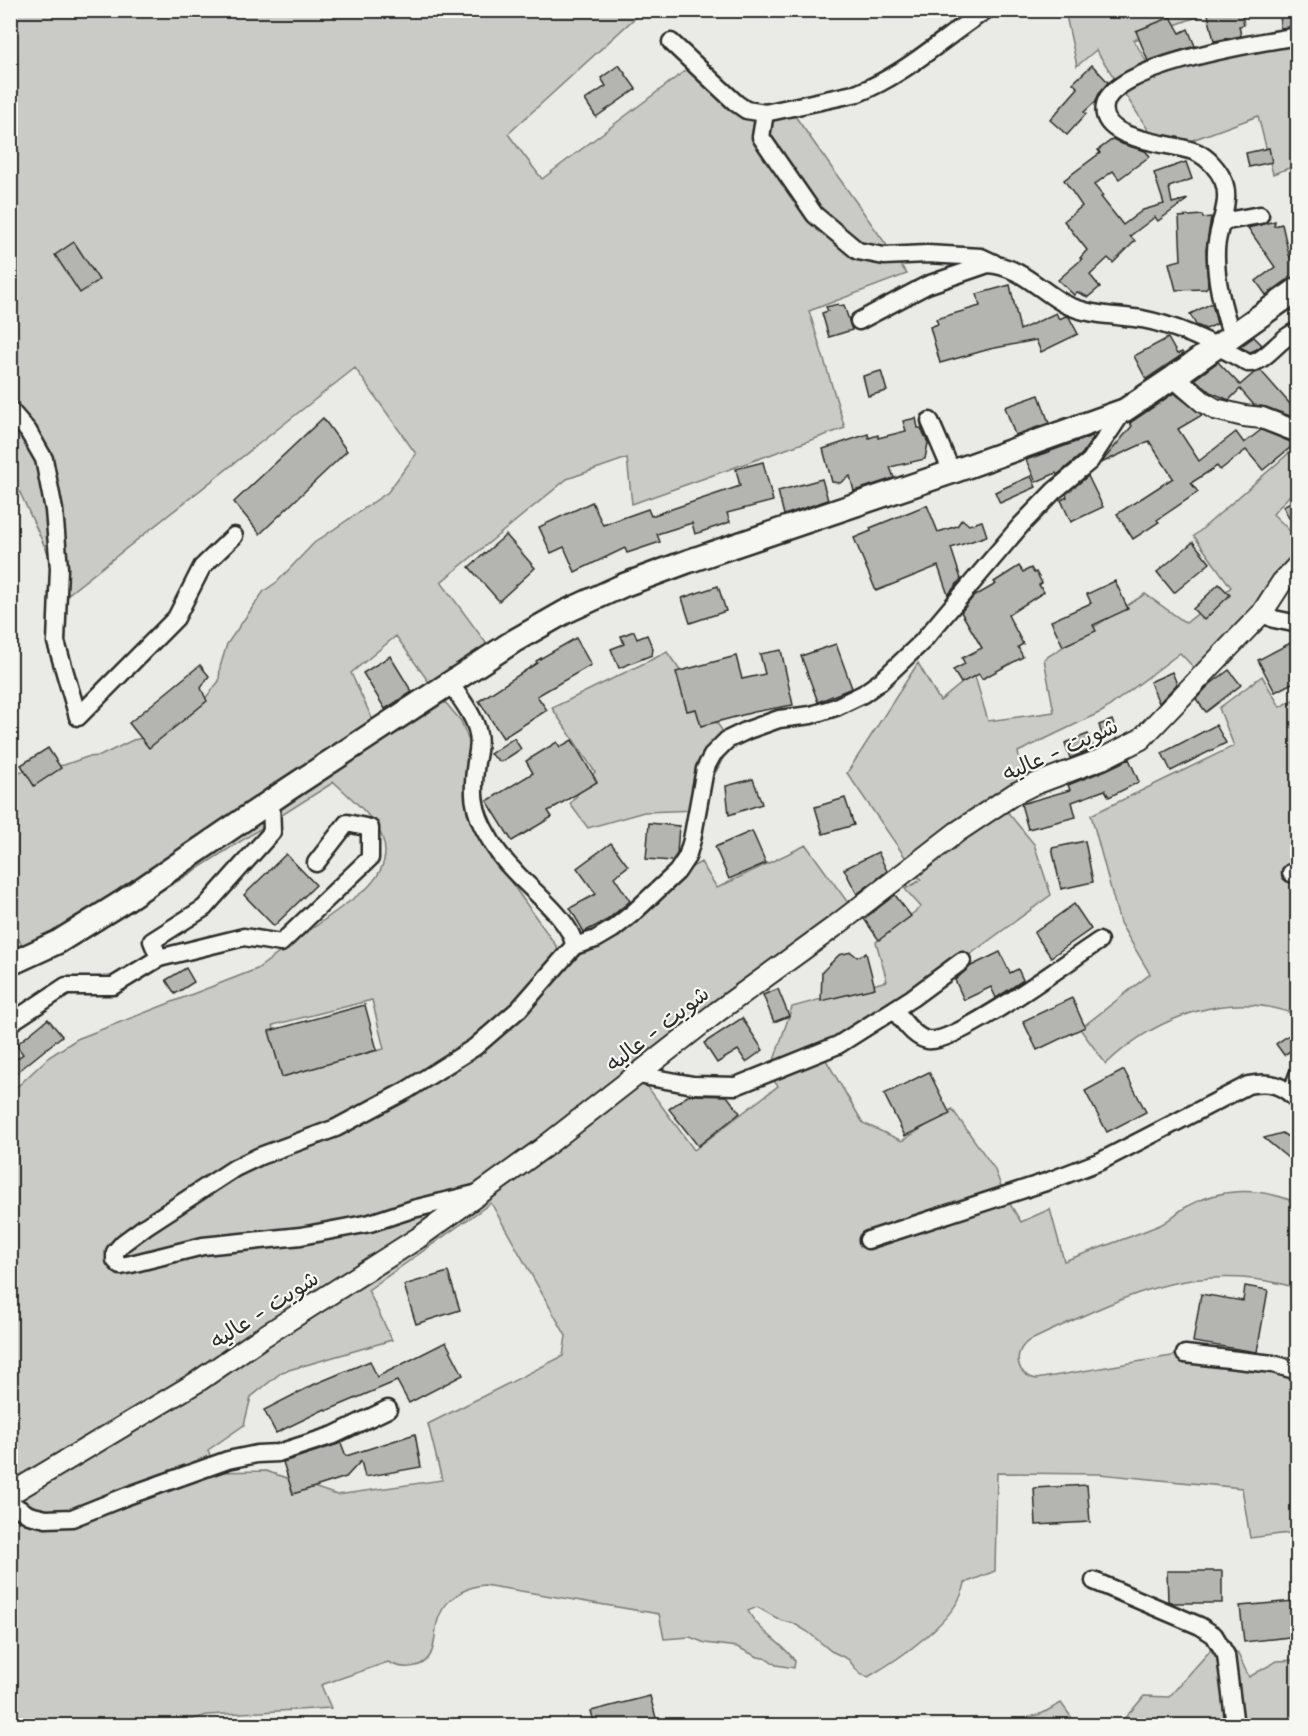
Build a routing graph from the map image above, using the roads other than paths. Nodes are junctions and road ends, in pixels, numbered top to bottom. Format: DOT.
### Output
graph roads {
  1 [pos="986,10"];
  2 [pos="1298,36"];
  3 [pos="671,42"];
  4 [pos="765,113"];
  5 [pos="1260,215"];
  6 [pos="1221,222"];
  7 [pos="997,265"];
  8 [pos="1298,289"];
  9 [pos="859,321"];
  10 [pos="1298,331"];
  11 [pos="1226,340"];
  12 [pos="1174,377"];
  13 [pos="10,410"];
  14 [pos="1125,410"];
  15 [pos="930,421"];
  16 [pos="1298,432"];
  17 [pos="952,472"];
  18 [pos="234,536"];
  19 [pos="1298,565"];
  20 [pos="1262,613"];
  21 [pos="1298,624"];
  22 [pos="450,683"];
  23 [pos="271,801"];
  24 [pos="316,863"];
  25 [pos="1099,940"];
  26 [pos="574,946"];
  27 [pos="159,958"];
  28 [pos="962,961"];
  29 [pos="10,964"];
  30 [pos="894,1010"];
  31 [pos="10,1023"];
  32 [pos="638,1075"];
  33 [pos="1298,1075"];
  34 [pos="1294,1097"];
  35 [pos="483,1192"];
  36 [pos="868,1240"];
  37 [pos="1185,1354"];
  38 [pos="1298,1371"];
  39 [pos="388,1409"];
  40 [pos="10,1494"];
  41 [pos="10,1503"];
  42 [pos="1094,1581"];
  43 [pos="1235,1725"];
  1 -- 4 [label="street"];
  2 -- 6 [label="street"];
  3 -- 4 [label="street"];
  4 -- 7 [label="street"];
  5 -- 6 [label="street"];
  6 -- 11 [label="street"];
  7 -- 9 [label="street"];
  7 -- 11 [label="street"];
  8 -- 11 [label="main road"];
  10 -- 11 [label="street"];
  11 -- 12 [label="main road"];
  12 -- 14 [label="main road"];
  12 -- 16 [label="street"];
  13 -- 18 [label="street"];
  14 -- 17 [label="main road"];
  14 -- 26 [label="street"];
  15 -- 17 [label="street"];
  17 -- 22 [label="main road"];
  19 -- 20 [label="street, شويت - عاليه"];
  20 -- 21 [label="street"];
  20 -- 32 [label="street, شويت - عاليه"];
  22 -- 23 [label="main road"];
  22 -- 26 [label="street"];
  23 -- 27 [label="street"];
  23 -- 29 [label="main road"];
  24 -- 27 [label="street"];
  25 -- 30 [label="street"];
  26 -- 35 [label="street"];
  27 -- 31 [label="street"];
  28 -- 30 [label="street"];
  30 -- 32 [label="street"];
  32 -- 35 [label="street, شويت - عاليه"];
  33 -- 34 [label="street"];
  34 -- 36 [label="street"];
  35 -- 40 [label="street, شويت - عاليه"];
  37 -- 38 [label="street"];
  39 -- 41 [label="street"];
  42 -- 43 [label="street"];
}
